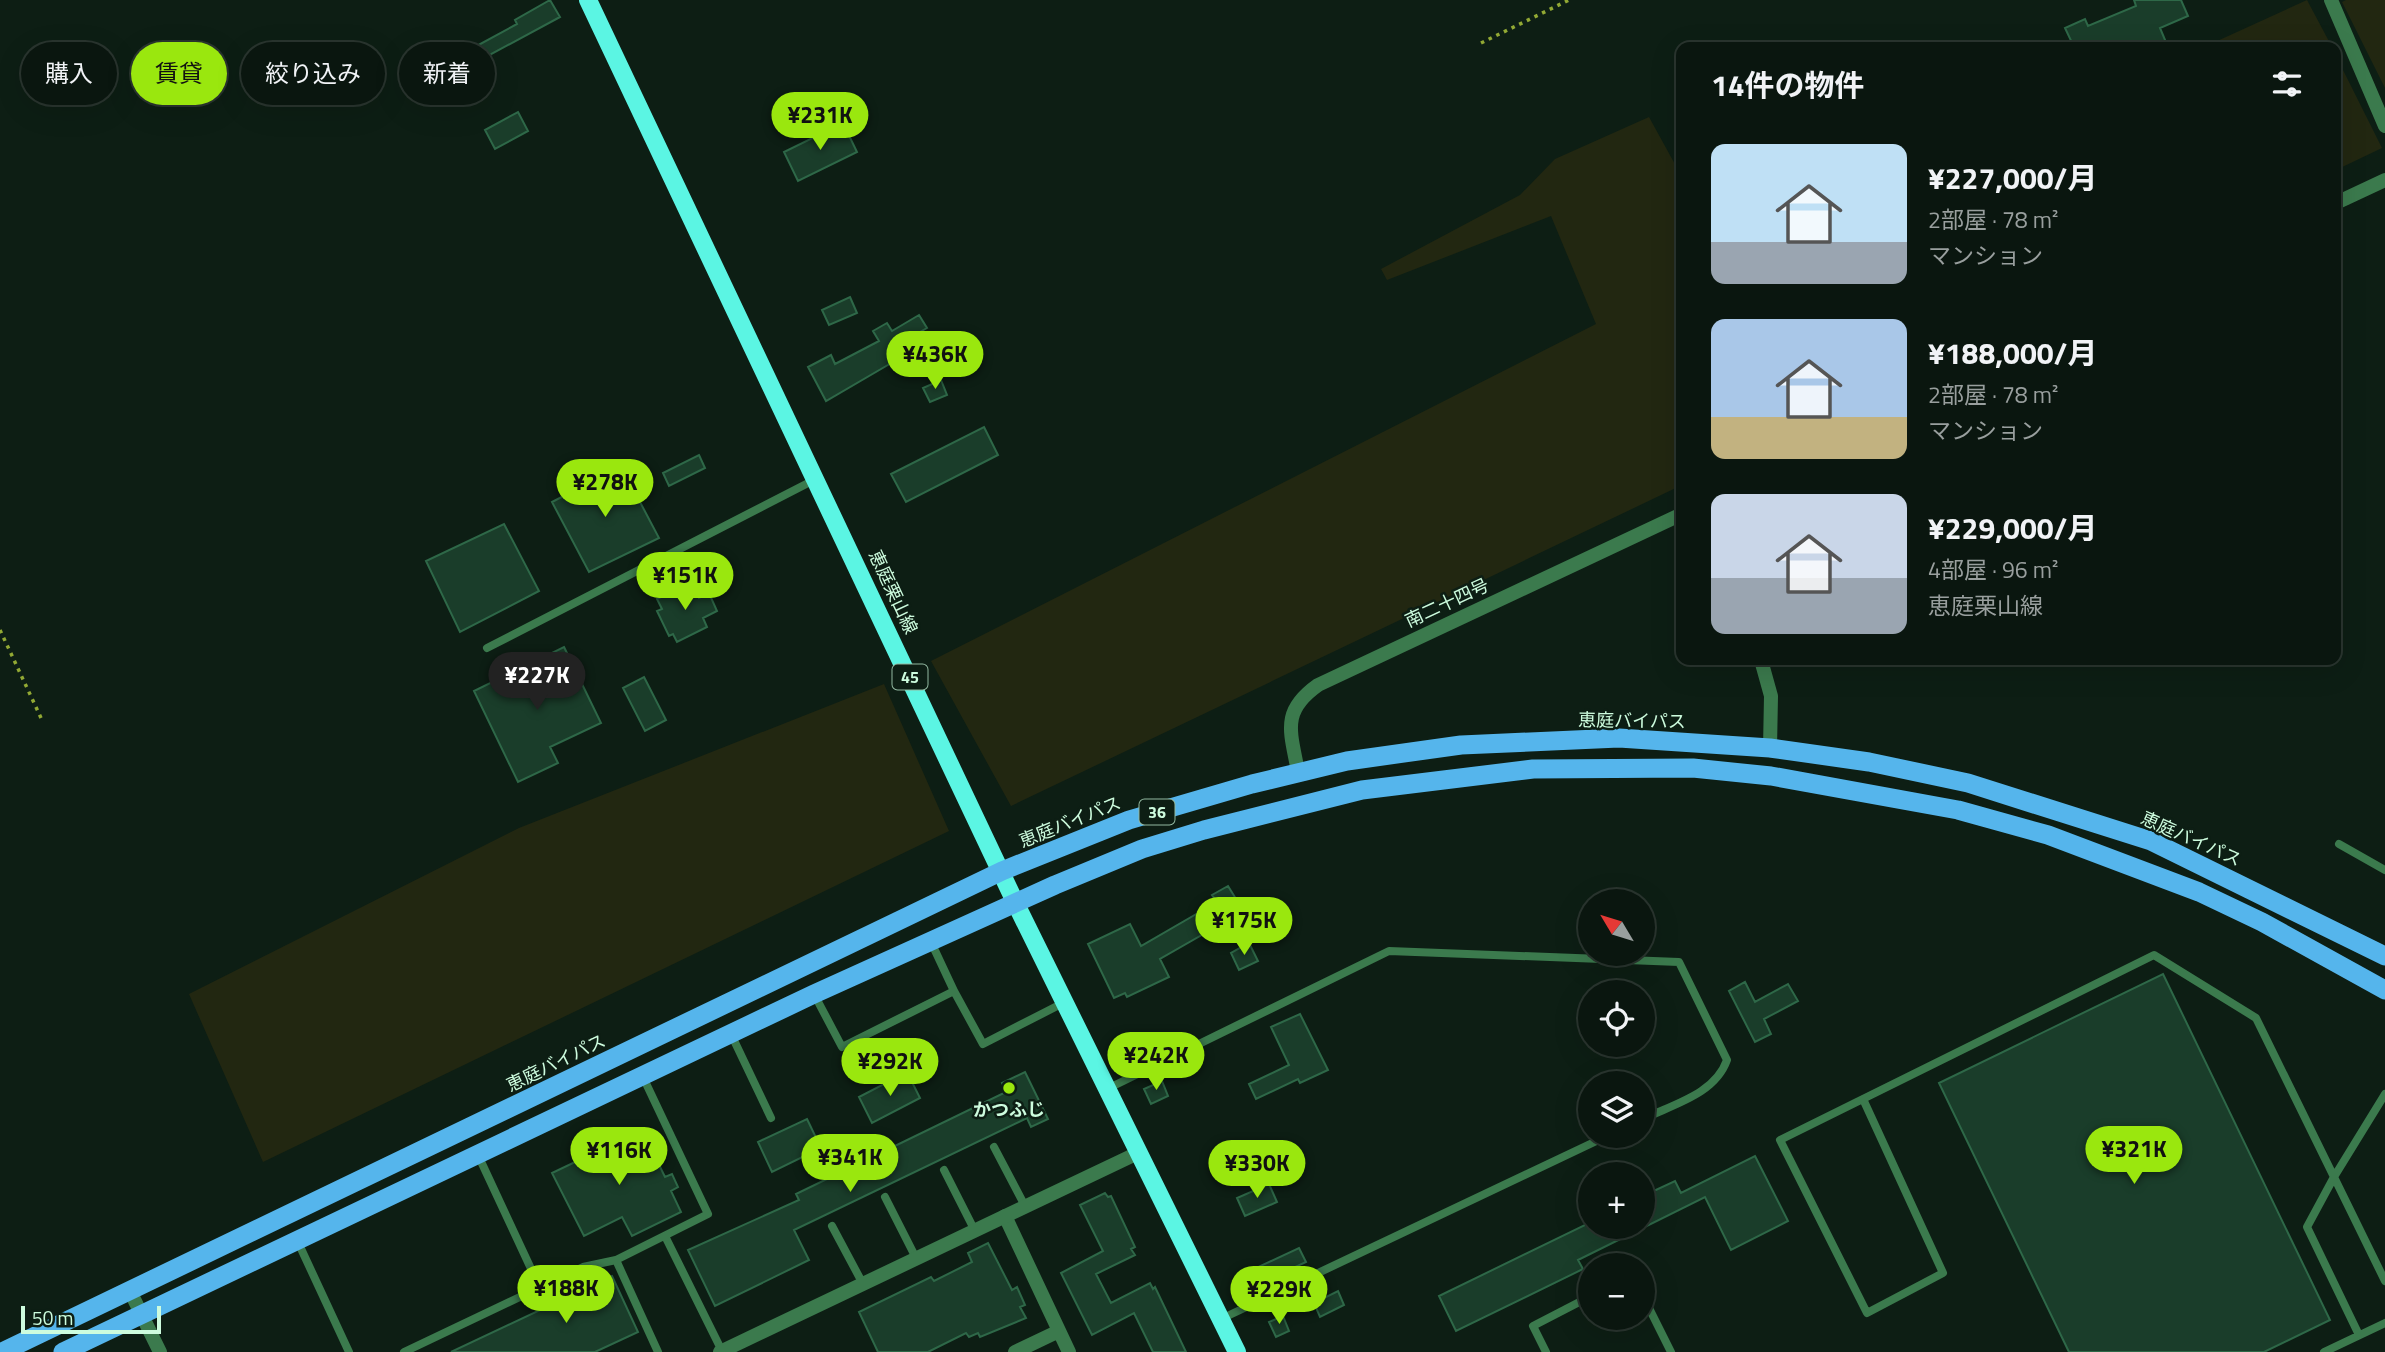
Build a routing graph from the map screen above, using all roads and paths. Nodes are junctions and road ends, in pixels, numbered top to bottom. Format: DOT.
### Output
graph roads {
  1 [pos="588,0"];
  2 [pos="1569,0"];
  3 [pos="2331,0"];
  4 [pos="1481,43"];
  5 [pos="2385,126"];
  6 [pos="2385,180"];
  7 [pos="2341,201"];
  8 [pos="816,479"];
  9 [pos="1676,517"];
  10 [pos="0,630"];
  11 [pos="487,648"];
  12 [pos="1762,665"];
  13 [pos="42,720"];
  14 [pos="1770,748"];
  15 [pos="1298,772"];
  16 [pos="2339,844"];
  17 [pos="2385,870"];
  18 [pos="1002,871"];
  19 [pos="1016,904"];
  20 [pos="931,942"];
  21 [pos="2385,956"];
  22 [pos="2385,990"];
  23 [pos="954,991"];
  24 [pos="814,994"];
  25 [pos="1065,1002"];
  26 [pos="731,1034"];
  27 [pos="643,1077"];
  28 [pos="1109,1088"];
  29 [pos="2385,1094"];
  30 [pos="1863,1099"];
  31 [pos="1655,1113"];
  32 [pos="771,1118"];
  33 [pos="994,1147"];
  34 [pos="1582,1148"];
  35 [pos="1140,1152"];
  36 [pos="478,1156"];
  37 [pos="944,1170"];
  38 [pos="2334,1177"];
  39 [pos="885,1197"];
  40 [pos="1025,1206"];
  41 [pos="1005,1216"];
  42 [pos="832,1226"];
  43 [pos="975,1231"];
  44 [pos="665,1236"];
  45 [pos="297,1240"];
  46 [pos="916,1258"];
  47 [pos="616,1260"];
  48 [pos="2385,1281"];
  49 [pos="863,1284"];
  50 [pos="540,1287"];
  51 [pos="130,1291"];
  52 [pos="1578,1303"];
  53 [pos="142,1314"];
  54 [pos="1221,1319"];
  55 [pos="1655,1320"];
  56 [pos="2385,1323"];
  57 [pos="1059,1331"];
  58 [pos="2358,1335"];
  59 [pos="721,1351"];
  60 [pos="2,1352"];
  61 [pos="63,1352"];
  62 [pos="160,1352"];
  63 [pos="349,1352"];
  64 [pos="404,1352"];
  65 [pos="658,1352"];
  66 [pos="1015,1352"];
  67 [pos="1069,1352"];
  68 [pos="1237,1352"];
  69 [pos="1546,1352"];
  70 [pos="1671,1352"];
  71 [pos="2324,1352"];
  1 -- 8 [label="main road, 恵庭栗山線 / 45"];
  2 -- 4 [label="path"];
  3 -- 5 [label="street"];
  6 -- 7 [label="street"];
  8 -- 11 [label="lane"];
  8 -- 18 [label="main road, 恵庭栗山線 / 45"];
  9 -- 15 [label="street, 南二十四号"];
  10 -- 13 [label="path"];
  12 -- 14 [label="street"];
  14 -- 15 [label="highway, 恵庭バイパス / 36"];
  14 -- 21 [label="highway, 恵庭バイパス / 36"];
  15 -- 18 [label="highway, 恵庭バイパス / 36"];
  16 -- 17 [label="lane"];
  18 -- 19 [label="main road, 恵庭栗山線 / 45"];
  18 -- 51 [label="highway, 恵庭バイパス / 36"];
  19 -- 20 [label="highway, 36"];
  19 -- 22 [label="highway, 36"];
  19 -- 25 [label="main road, 恵庭栗山線 / 45"];
  20 -- 23 [label="lane"];
  20 -- 24 [label="highway, 36"];
  23 -- 24 [label="lane"];
  23 -- 25 [label="lane"];
  24 -- 26 [label="highway, 36"];
  25 -- 28 [label="main road, 恵庭栗山線 / 45"];
  26 -- 27 [label="highway, 36"];
  26 -- 32 [label="lane"];
  27 -- 36 [label="highway, 36"];
  27 -- 44 [label="lane"];
  28 -- 31 [label="lane"];
  28 -- 35 [label="main road, 恵庭栗山線 / 45"];
  29 -- 38 [label="lane"];
  30 -- 30 [label="lane"];
  30 -- 38 [label="lane"];
  33 -- 40 [label="lane"];
  34 -- 54 [label="lane"];
  35 -- 40 [label="street"];
  35 -- 54 [label="main road, 恵庭栗山線 / 45"];
  36 -- 45 [label="highway, 36"];
  36 -- 50 [label="lane"];
  37 -- 43 [label="lane"];
  38 -- 48 [label="lane"];
  38 -- 58 [label="lane"];
  39 -- 46 [label="lane"];
  40 -- 41 [label="street"];
  41 -- 43 [label="street"];
  41 -- 57 [label="street"];
  42 -- 49 [label="lane"];
  43 -- 46 [label="street"];
  44 -- 47 [label="lane"];
  44 -- 59 [label="lane"];
  45 -- 53 [label="highway, 36"];
  45 -- 63 [label="lane"];
  46 -- 49 [label="street"];
  47 -- 50 [label="lane"];
  47 -- 65 [label="lane"];
  49 -- 59 [label="street"];
  50 -- 64 [label="lane"];
  51 -- 53 [label="street"];
  51 -- 60 [label="highway, 恵庭バイパス / 36"];
  52 -- 69 [label="lane"];
  53 -- 61 [label="highway, 36"];
  53 -- 62 [label="street"];
  54 -- 68 [label="main road, 恵庭栗山線 / 45"];
  55 -- 70 [label="lane"];
  56 -- 58 [label="lane"];
  57 -- 66 [label="street"];
  57 -- 67 [label="street"];
  58 -- 71 [label="lane"];
}
